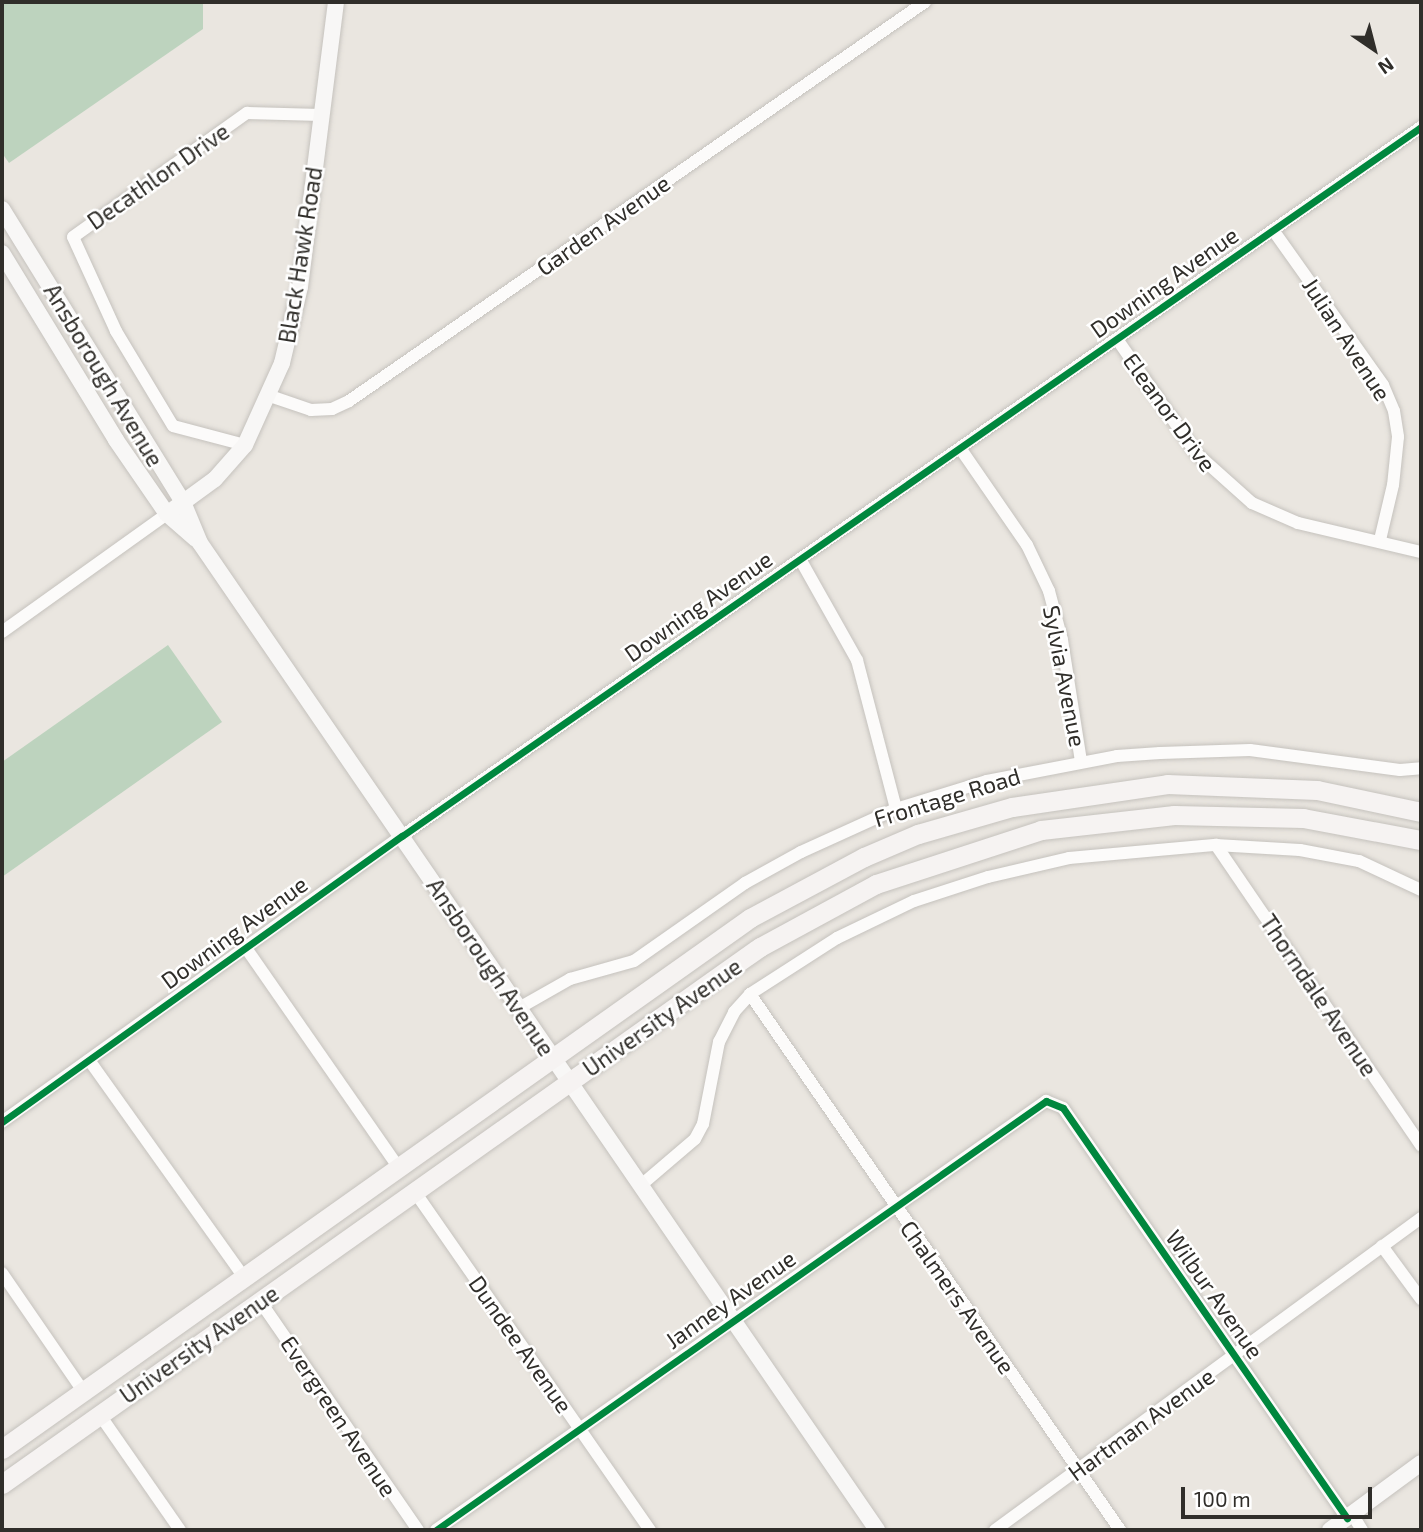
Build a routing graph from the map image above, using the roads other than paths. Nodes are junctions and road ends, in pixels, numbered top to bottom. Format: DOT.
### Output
graph roads {
  1 [pos="336,2"];
  2 [pos="925,2"];
  3 [pos="321,116"];
  4 [pos="1421,127"];
  5 [pos="2,209"];
  6 [pos="1273,230"];
  7 [pos="2,253"];
  8 [pos="1116,339"];
  9 [pos="270,396"];
  10 [pos="245,445"];
  11 [pos="960,448"];
  12 [pos="183,502"];
  13 [pos="167,514"];
  14 [pos="1380,540"];
  15 [pos="200,543"];
  16 [pos="1421,551"];
  17 [pos="800,559"];
  18 [pos="2,632"];
  19 [pos="1081,762"];
  20 [pos="1421,768"];
  21 [pos="896,809"];
  22 [pos="1421,812"];
  23 [pos="402,836"];
  24 [pos="1421,840"];
  25 [pos="1216,845"];
  26 [pos="1421,890"];
  27 [pos="246,948"];
  28 [pos="750,994"];
  29 [pos="519,1008"];
  30 [pos="553,1057"];
  31 [pos="89,1060"];
  32 [pos="570,1082"];
  33 [pos="1046,1101"];
  34 [pos="2,1122"];
  35 [pos="1421,1146"];
  36 [pos="398,1167"];
  37 [pos="640,1186"];
  38 [pos="415,1192"];
  39 [pos="895,1205"];
  40 [pos="1421,1218"];
  41 [pos="1382,1246"];
  42 [pos="2,1273"];
  43 [pos="243,1276"];
  44 [pos="1421,1299"];
  45 [pos="260,1301"];
  46 [pos="732,1321"];
  47 [pos="1233,1356"];
  48 [pos="83,1391"];
  49 [pos="100,1415"];
  50 [pos="580,1429"];
  51 [pos="2,1449"];
  52 [pos="1421,1463"];
  53 [pos="1078,1470"];
  54 [pos="2,1484"];
  55 [pos="1349,1516"];
  56 [pos="180,1530"];
  57 [pos="418,1530"];
  58 [pos="436,1530"];
  59 [pos="650,1530"];
  60 [pos="877,1530"];
  61 [pos="995,1530"];
  62 [pos="1119,1530"];
  63 [pos="1330,1530"];
  64 [pos="1362,1530"];
  1 -- 3 [label="main road, Black Hawk Road"];
  2 -- 9 [label="street, Garden Avenue"];
  3 -- 9 [label="main road, Black Hawk Road"];
  3 -- 10 [label="street, Decathlon Drive"];
  4 -- 6 [label="street, Downing Avenue"];
  5 -- 12 [label="main road, Ansborough Avenue"];
  6 -- 8 [label="street, Downing Avenue"];
  6 -- 14 [label="street, Julian Avenue"];
  7 -- 13 [label="main road, Ansborough Avenue"];
  8 -- 11 [label="street, Downing Avenue"];
  8 -- 14 [label="street, Eleanor Drive"];
  9 -- 10 [label="main road, Black Hawk Road"];
  10 -- 12 [label="main road, Black Hawk Road"];
  11 -- 17 [label="street, Downing Avenue"];
  11 -- 19 [label="street, Sylvia Avenue"];
  12 -- 13 [label="main road, Black Hawk Road"];
  12 -- 15 [label="main road, Ansborough Avenue"];
  13 -- 15 [label="main road, Ansborough Avenue"];
  13 -- 18 [label="street, Black Hawk Road"];
  14 -- 16 [label="street, Eleanor Drive"];
  15 -- 23 [label="main road, Ansborough Avenue"];
  17 -- 21 [label="street"];
  17 -- 23 [label="street, Downing Avenue"];
  19 -- 20 [label="street, Frontage Road"];
  19 -- 21 [label="street, Frontage Road"];
  21 -- 29 [label="street, Frontage Road"];
  22 -- 30 [label="main road, University Avenue"];
  23 -- 27 [label="street, Downing Avenue"];
  23 -- 29 [label="main road, Ansborough Avenue"];
  24 -- 32 [label="main road, University Avenue"];
  25 -- 26 [label="street"];
  25 -- 28 [label="street"];
  25 -- 35 [label="street, Thorndale Avenue"];
  27 -- 31 [label="street, Downing Avenue"];
  27 -- 36 [label="street"];
  28 -- 37 [label="street"];
  28 -- 39 [label="street, Chalmers Avenue"];
  29 -- 30 [label="main road, Ansborough Avenue"];
  30 -- 32 [label="main road, Ansborough Avenue"];
  30 -- 36 [label="main road, University Avenue"];
  31 -- 34 [label="street, Downing Avenue"];
  31 -- 43 [label="street"];
  32 -- 37 [label="main road, Ansborough Avenue"];
  32 -- 38 [label="main road, University Avenue"];
  33 -- 39 [label="street, Janney Avenue"];
  33 -- 47 [label="street, Wilbur Avenue"];
  36 -- 43 [label="main road, University Avenue"];
  37 -- 46 [label="main road, Ansborough Avenue"];
  38 -- 45 [label="main road, University Avenue"];
  38 -- 50 [label="street, Dundee Avenue"];
  39 -- 46 [label="street, Janney Avenue"];
  39 -- 53 [label="street, Chalmers Avenue"];
  40 -- 41 [label="street, Hartman Avenue"];
  41 -- 44 [label="street"];
  41 -- 47 [label="street, Hartman Avenue"];
  42 -- 48 [label="street"];
  43 -- 48 [label="main road, University Avenue"];
  45 -- 49 [label="main road, University Avenue"];
  45 -- 57 [label="street, Evergreen Avenue"];
  46 -- 50 [label="street, Janney Avenue"];
  46 -- 60 [label="main road, Ansborough Avenue"];
  47 -- 53 [label="street, Hartman Avenue"];
  47 -- 55 [label="street, Wilbur Avenue"];
  48 -- 51 [label="main road, University Avenue"];
  49 -- 54 [label="main road, University Avenue"];
  49 -- 56 [label="street"];
  50 -- 58 [label="street, Janney Avenue"];
  50 -- 59 [label="street, Dundee Avenue"];
  52 -- 55 [label="main road"];
  53 -- 61 [label="street, Hartman Avenue"];
  53 -- 62 [label="street, Chalmers Avenue"];
  55 -- 63 [label="main road"];
  55 -- 64 [label="street, Wilbur Avenue"];
}
